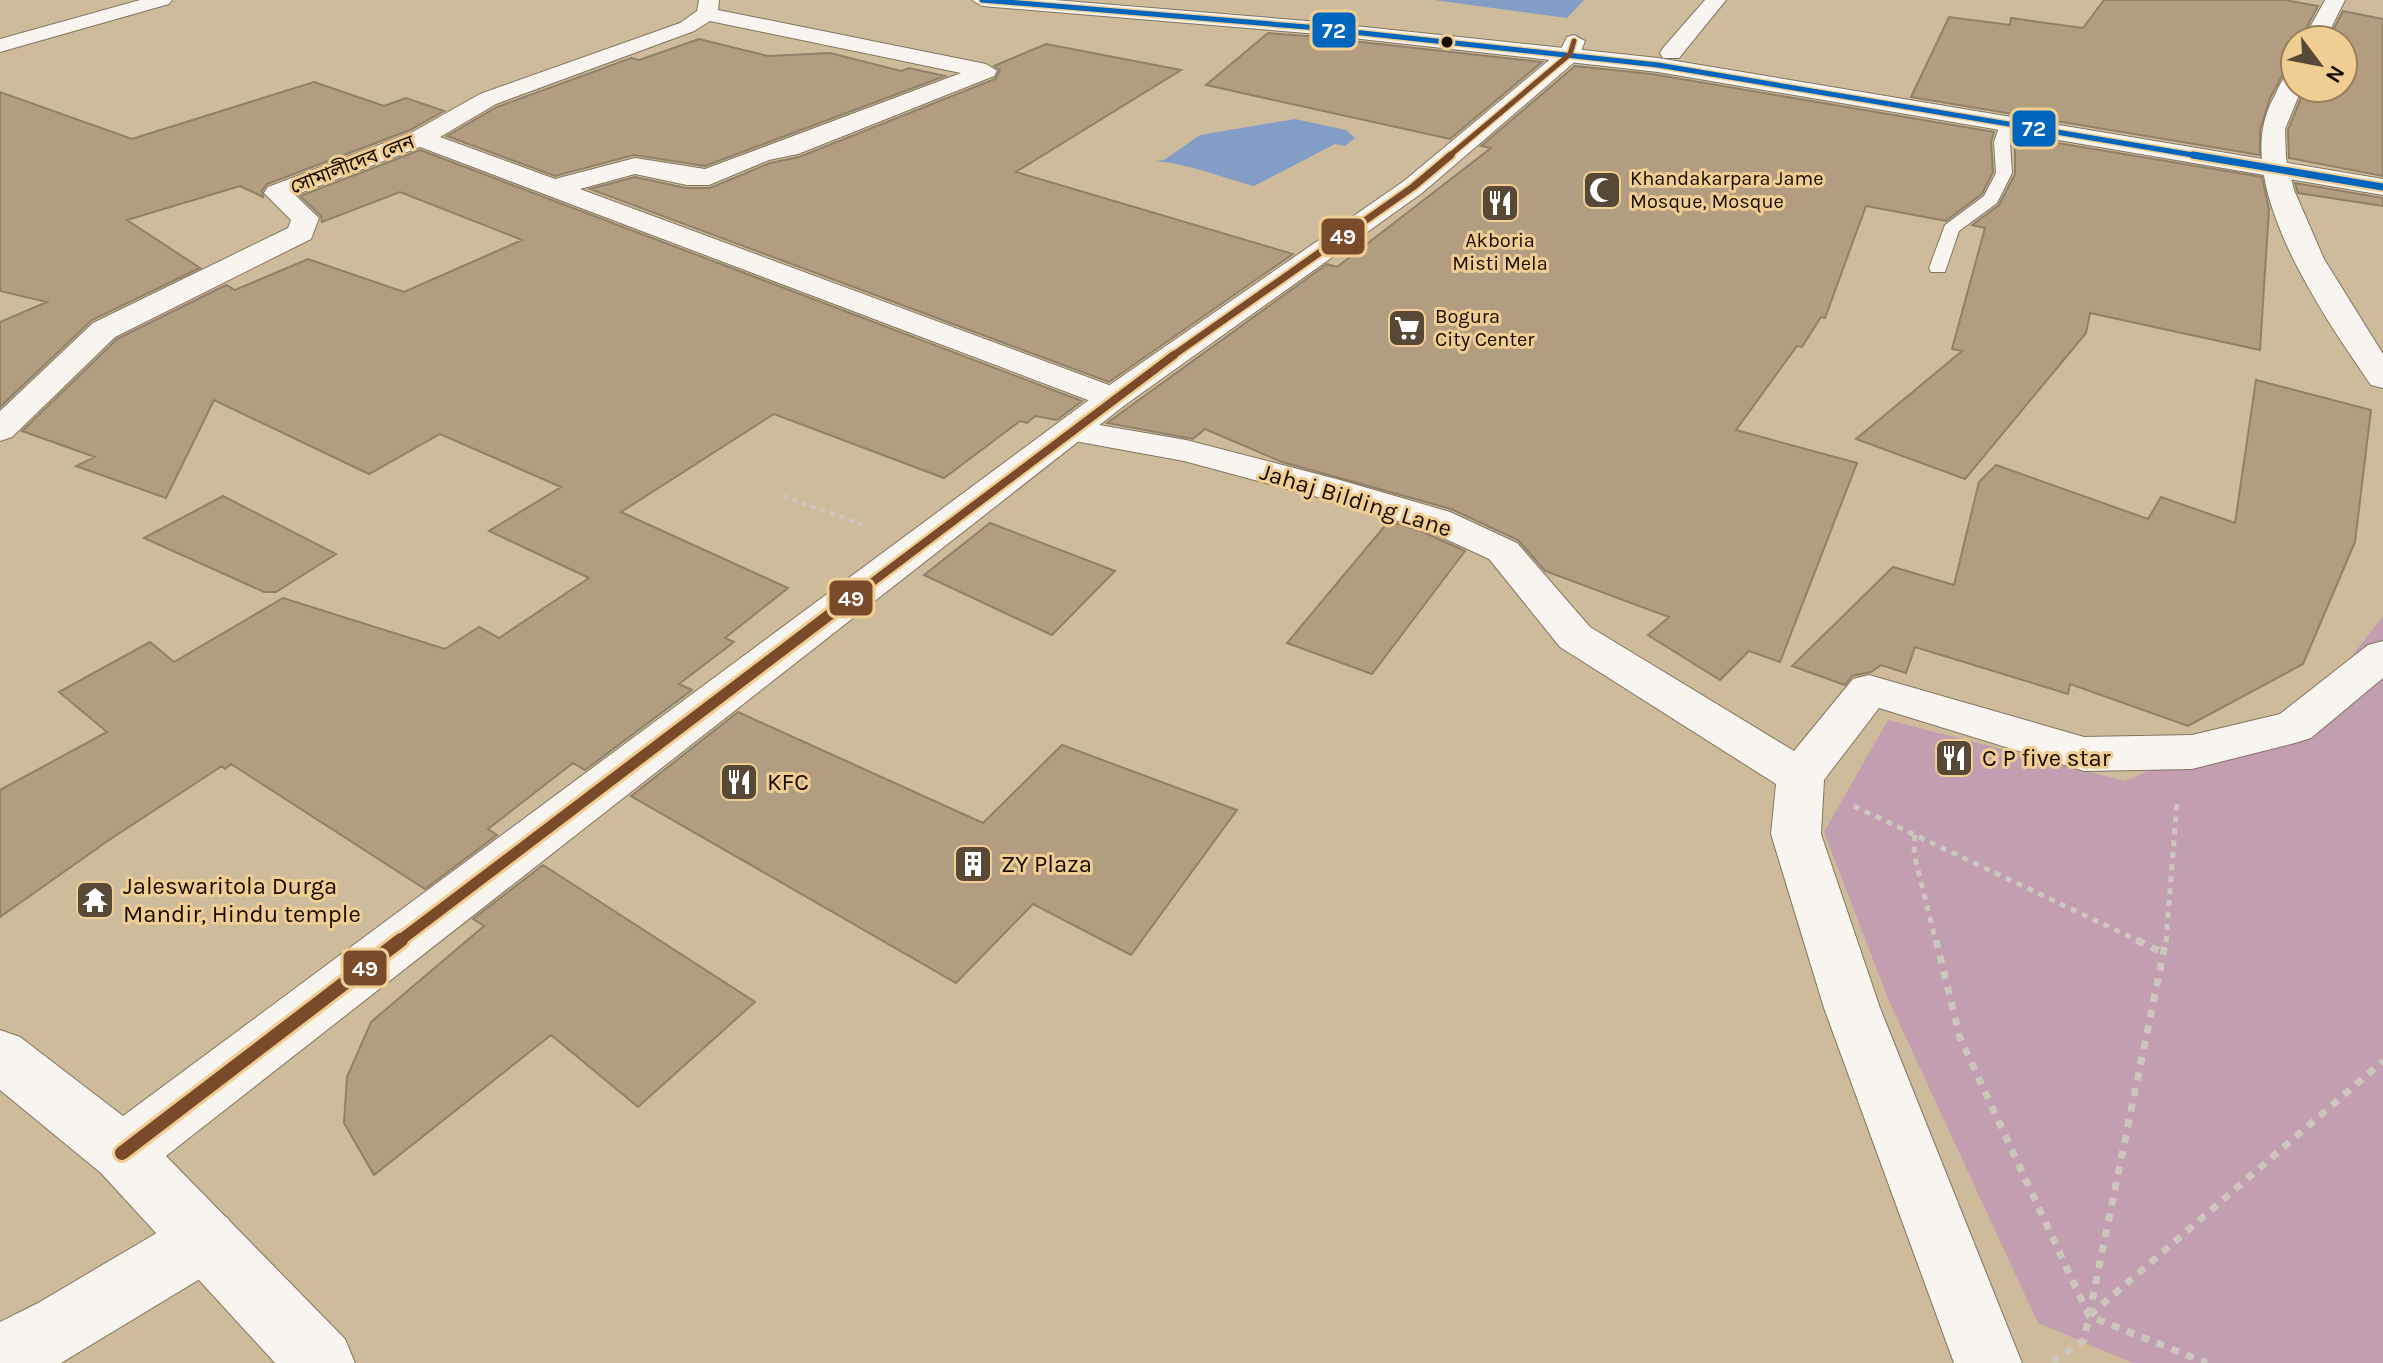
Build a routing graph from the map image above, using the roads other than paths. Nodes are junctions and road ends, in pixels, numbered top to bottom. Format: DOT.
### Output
graph roads {
  1 [pos="162,0"];
  2 [pos="982,0"];
  3 [pos="1119,0"];
  4 [pos="1716,0"];
  5 [pos="2335,0"];
  6 [pos="708,7"];
  7 [pos="2322,24"];
  8 [pos="0,46"];
  9 [pos="1572,48"];
  10 [pos="1671,53"];
  11 [pos="2283,104"];
  12 [pos="2006,125"];
  13 [pos="420,138"];
  14 [pos="2274,163"];
  15 [pos="2383,172"];
  16 [pos="2383,187"];
  17 [pos="553,188"];
  18 [pos="1938,268"];
  19 [pos="2383,378"];
  20 [pos="1113,398"];
  21 [pos="0,430"];
  22 [pos="1070,431"];
  23 [pos="2383,655"];
  24 [pos="1800,777"];
  25 [pos="0,1055"];
  26 [pos="122,1153"];
  27 [pos="205,1240"];
  28 [pos="0,1357"];
  29 [pos="321,1363"];
  30 [pos="1988,1363"];
  1 -- 8 [label="main road"];
  2 -- 9 [label="main road"];
  3 -- 9 [label="main road"];
  4 -- 10 [label="main road"];
  5 -- 7 [label="main road"];
  6 -- 13 [label="main road, সোমালীদেব লেন"];
  6 -- 17 [label="main road"];
  9 -- 10 [label="main road"];
  9 -- 12 [label="main road"];
  9 -- 20 [label="main road"];
  10 -- 14 [label="main road"];
  11 -- 14 [label="main road"];
  12 -- 14 [label="main road"];
  12 -- 18 [label="lane"];
  13 -- 17 [label="main road"];
  13 -- 21 [label="main road, সোমালীদেব লেন"];
  14 -- 15 [label="main road"];
  14 -- 16 [label="main road"];
  14 -- 19 [label="main road"];
  17 -- 20 [label="main road"];
  20 -- 22 [label="main road"];
  22 -- 24 [label="main road, Jahaj Bilding Lane"];
  22 -- 26 [label="main road"];
  23 -- 24 [label="main road"];
  24 -- 30 [label="main road"];
  25 -- 26 [label="main road"];
  26 -- 27 [label="main road"];
  27 -- 28 [label="main road"];
  27 -- 29 [label="main road"];
}
